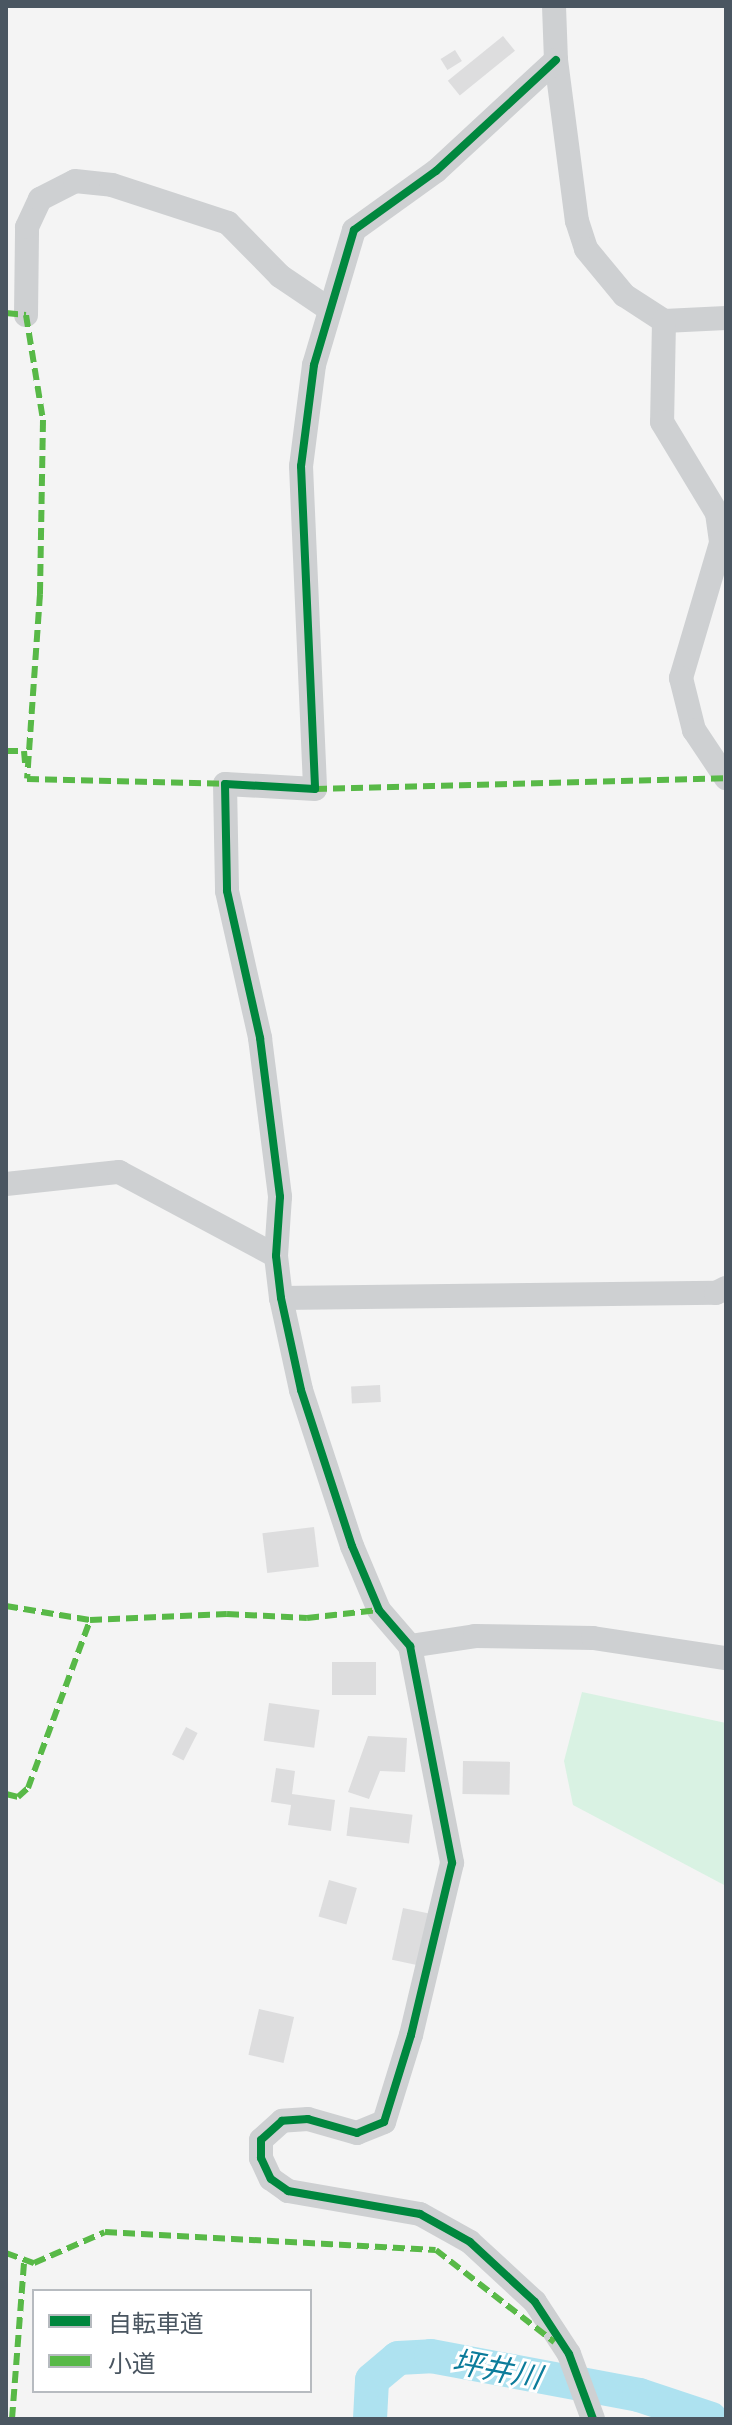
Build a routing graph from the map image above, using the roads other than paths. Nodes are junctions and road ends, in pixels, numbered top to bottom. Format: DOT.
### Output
graph roads {
  1 [pos="554,6"];
  2 [pos="556,60"];
  3 [pos="329,309"];
  4 [pos="26,315"];
  5 [pos="726,318"];
  6 [pos="664,321"];
  7 [pos="726,778"];
  8 [pos="6,1184"];
  9 [pos="276,1256"];
  10 [pos="726,1288"];
  11 [pos="281,1298"];
  12 [pos="410,1646"];
  13 [pos="726,1658"];
  14 [pos="590,2408"];
  1 -- 2 [label="street"];
  2 -- 3 [label="street"];
  2 -- 6 [label="street"];
  3 -- 4 [label="street"];
  3 -- 9 [label="street"];
  5 -- 6 [label="street"];
  6 -- 7 [label="street"];
  8 -- 9 [label="street"];
  9 -- 11 [label="street"];
  10 -- 11 [label="street"];
  11 -- 12 [label="street"];
  12 -- 13 [label="street"];
  12 -- 14 [label="street"];
}
